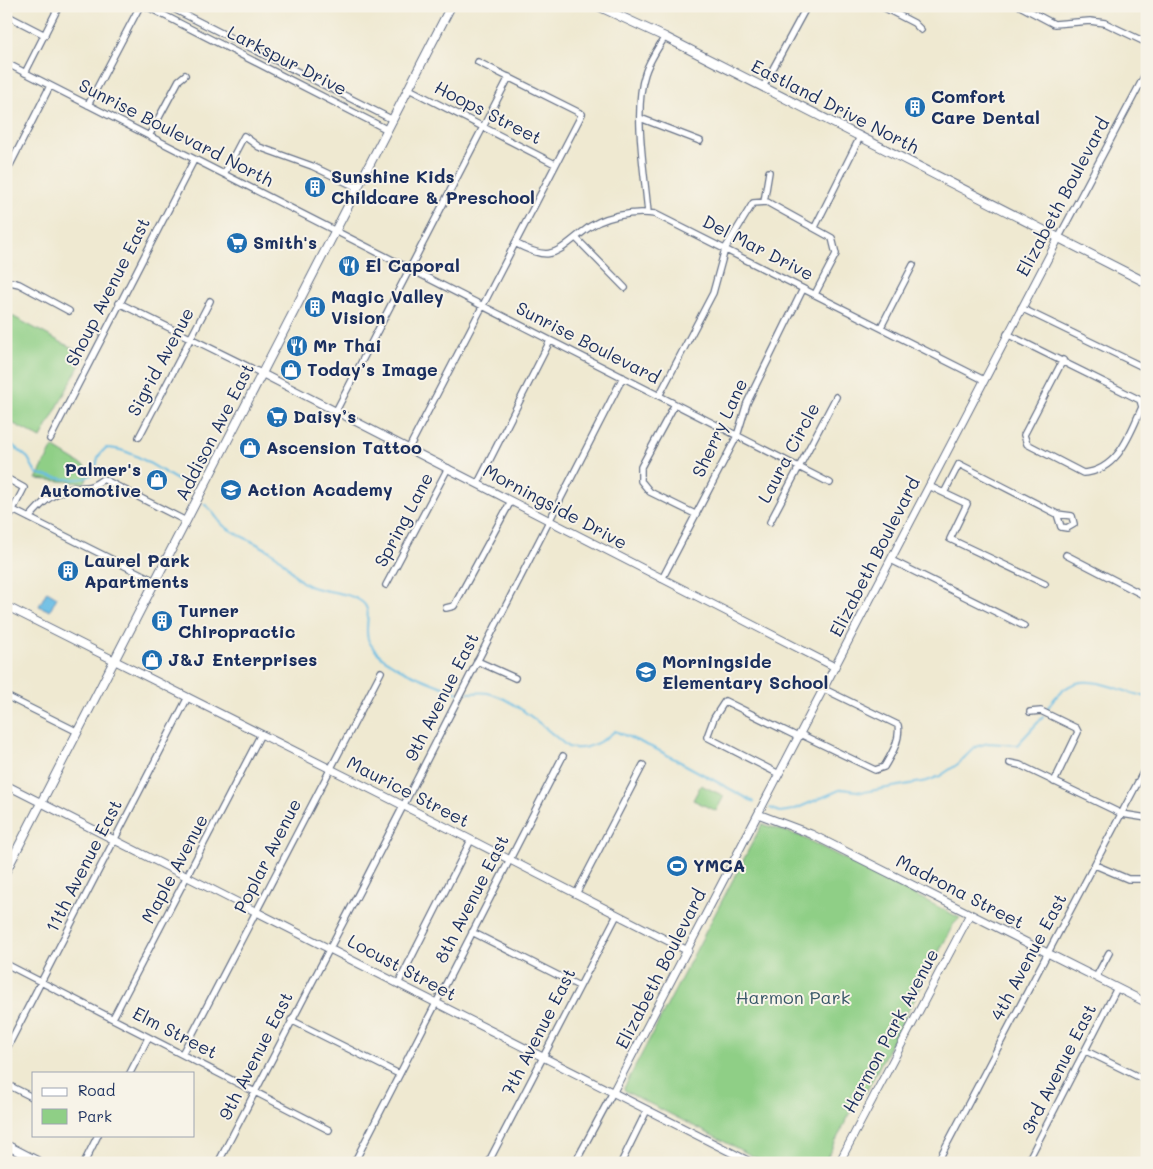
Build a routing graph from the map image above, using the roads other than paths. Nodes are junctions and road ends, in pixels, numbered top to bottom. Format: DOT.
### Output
graph roads {
  1 [pos="59,6"];
  2 [pos="140,6"];
  3 [pos="146,6"];
  4 [pos="168,6"];
  5 [pos="451,6"];
  6 [pos="598,6"];
  7 [pos="807,6"];
  8 [pos="881,6"];
  9 [pos="1020,6"];
  10 [pos="6,15"];
  11 [pos="921,30"];
  12 [pos="45,35"];
  13 [pos="665,37"];
  14 [pos="1147,43"];
  15 [pos="478,62"];
  16 [pos="6,63"];
  17 [pos="1147,71"];
  18 [pos="26,73"];
  19 [pos="185,76"];
  20 [pos="509,77"];
  21 [pos="50,86"];
  22 [pos="763,87"];
  23 [pos="409,89"];
  24 [pos="88,105"];
  25 [pos="640,118"];
  26 [pos="393,120"];
  27 [pos="482,127"];
  28 [pos="388,130"];
  29 [pos="149,136"];
  30 [pos="860,136"];
  31 [pos="700,142"];
  32 [pos="194,160"];
  33 [pos="555,164"];
  34 [pos="6,172"];
  35 [pos="769,172"];
  36 [pos="224,174"];
  37 [pos="358,188"];
  38 [pos="764,202"];
  39 [pos="648,213"];
  40 [pos="815,227"];
  41 [pos="333,231"];
  42 [pos="576,238"];
  43 [pos="1058,239"];
  44 [pos="515,243"];
  45 [pos="725,249"];
  46 [pos="913,265"];
  47 [pos="409,269"];
  48 [pos="6,281"];
  49 [pos="1147,283"];
  50 [pos="625,288"];
  51 [pos="804,289"];
  52 [pos="815,294"];
  53 [pos="210,302"];
  54 [pos="119,303"];
  55 [pos="483,307"];
  56 [pos="1021,308"];
  57 [pos="69,311"];
  58 [pos="881,327"];
  59 [pos="1008,334"];
  60 [pos="191,337"];
  61 [pos="550,341"];
  62 [pos="1063,360"];
  63 [pos="1147,369"];
  64 [pos="262,373"];
  65 [pos="623,377"];
  66 [pos="984,380"];
  67 [pos="660,396"];
  68 [pos="836,397"];
  69 [pos="1140,400"];
  70 [pos="675,404"];
  71 [pos="1147,404"];
  72 [pos="336,411"];
  73 [pos="737,436"];
  74 [pos="139,437"];
  75 [pos="50,439"];
  76 [pos="409,448"];
  77 [pos="799,466"];
  78 [pos="448,468"];
  79 [pos="6,478"];
  80 [pos="478,483"];
  81 [pos="830,483"];
  82 [pos="929,486"];
  83 [pos="944,493"];
  84 [pos="511,500"];
  85 [pos="13,510"];
  86 [pos="695,514"];
  87 [pos="1057,514"];
  88 [pos="29,518"];
  89 [pos="186,521"];
  90 [pos="549,521"];
  91 [pos="770,522"];
  92 [pos="6,523"];
  93 [pos="1066,555"];
  94 [pos="891,560"];
  95 [pos="662,579"];
  96 [pos="155,581"];
  97 [pos="1045,584"];
  98 [pos="386,586"];
  99 [pos="1147,597"];
  100 [pos="6,606"];
  101 [pos="446,608"];
  102 [pos="1024,626"];
  103 [pos="115,660"];
  104 [pos="478,661"];
  105 [pos="835,667"];
  106 [pos="382,672"];
  107 [pos="515,678"];
  108 [pos="824,688"];
  109 [pos="6,696"];
  110 [pos="188,697"];
  111 [pos="1030,712"];
  112 [pos="78,732"];
  113 [pos="262,734"];
  114 [pos="799,736"];
  115 [pos="563,756"];
  116 [pos="1010,763"];
  117 [pos="643,765"];
  118 [pos="1147,765"];
  119 [pos="330,769"];
  120 [pos="779,774"];
  121 [pos="1054,782"];
  122 [pos="6,785"];
  123 [pos="40,801"];
  124 [pos="402,806"];
  125 [pos="758,814"];
  126 [pos="1122,814"];
  127 [pos="1147,818"];
  128 [pos="115,839"];
  129 [pos="471,840"];
  130 [pos="509,859"];
  131 [pos="1095,865"];
  132 [pos="6,871"];
  133 [pos="189,876"];
  134 [pos="1147,879"];
  135 [pos="576,894"];
  136 [pos="258,911"];
  137 [pos="970,914"];
  138 [pos="616,915"];
  139 [pos="472,932"];
  140 [pos="329,947"];
  141 [pos="688,952"];
  142 [pos="1048,953"];
  143 [pos="1109,954"];
  144 [pos="6,964"];
  145 [pos="1096,977"];
  146 [pos="41,982"];
  147 [pos="399,982"];
  148 [pos="579,986"];
  149 [pos="1117,988"];
  150 [pos="436,1003"];
  151 [pos="1147,1003"];
  152 [pos="113,1018"];
  153 [pos="291,1020"];
  154 [pos="148,1038"];
  155 [pos="6,1050"];
  156 [pos="1086,1051"];
  157 [pos="182,1054"];
  158 [pos="542,1057"];
  159 [pos="131,1072"];
  160 [pos="400,1074"];
  161 [pos="1147,1081"];
  162 [pos="6,1084"];
  163 [pos="255,1091"];
  164 [pos="613,1092"];
  165 [pos="32,1097"];
  166 [pos="648,1110"];
  167 [pos="329,1130"];
  168 [pos="98,1136"];
  169 [pos="6,1145"];
  170 [pos="219,1162"];
  171 [pos="749,1162"];
  172 [pos="1028,1162"];
  173 [pos="41,1163"];
  174 [pos="84,1163"];
  175 [pos="354,1163"];
  176 [pos="488,1163"];
  177 [pos="575,1163"];
  178 [pos="621,1163"];
  179 [pos="839,1163"];
  180 [pos="937,1163"];
  1 -- 12 [label="street"];
  2 -- 24 [label="street"];
  3 -- 28 [label="street, Larkspur Drive"];
  4 -- 26 [label="street, Larkspur Drive"];
  5 -- 23 [label="main road, Addison Ave East"];
  6 -- 13 [label="main road, Eastland Drive North"];
  7 -- 22 [label="street"];
  8 -- 11 [label="street"];
  9 -- 14 [label="street"];
  10 -- 12 [label="street"];
  12 -- 18 [label="street"];
  13 -- 22 [label="main road, Eastland Drive North"];
  13 -- 25 [label="street"];
  15 -- 20 [label="street"];
  16 -- 18 [label="street, Sunrise Boulevard North"];
  17 -- 43 [label="street, Elizabeth Boulevard"];
  18 -- 21 [label="street, Sunrise Boulevard North"];
  19 -- 29 [label="street"];
  20 -- 27 [label="street"];
  20 -- 33 [label="street"];
  21 -- 24 [label="street, Sunrise Boulevard North"];
  21 -- 34 [label="street"];
  22 -- 30 [label="main road, Eastland Drive North"];
  23 -- 26 [label="main road, Addison Ave East"];
  23 -- 27 [label="street, Hoops Street"];
  24 -- 29 [label="street, Sunrise Boulevard North"];
  25 -- 31 [label="street"];
  25 -- 39 [label="street"];
  26 -- 28 [label="main road, Addison Ave East"];
  27 -- 33 [label="street, Hoops Street"];
  27 -- 47 [label="street"];
  28 -- 37 [label="main road, Addison Ave East"];
  29 -- 32 [label="street, Sunrise Boulevard North"];
  30 -- 40 [label="street"];
  30 -- 43 [label="main road, Eastland Drive North"];
  32 -- 36 [label="street, Sunrise Boulevard North"];
  32 -- 54 [label="street, Shoup Avenue East"];
  33 -- 44 [label="street"];
  35 -- 38 [label="street"];
  36 -- 37 [label="street"];
  36 -- 41 [label="street, Sunrise Boulevard North"];
  37 -- 41 [label="main road, Addison Ave East"];
  38 -- 40 [label="street"];
  38 -- 45 [label="street"];
  39 -- 42 [label="street, Del Mar Drive"];
  39 -- 45 [label="street, Del Mar Drive"];
  40 -- 52 [label="street"];
  41 -- 47 [label="street, Sunrise Boulevard"];
  41 -- 64 [label="main road, Addison Ave East"];
  42 -- 44 [label="street, Del Mar Drive"];
  42 -- 50 [label="street"];
  43 -- 49 [label="main road, Eastland Drive North"];
  43 -- 56 [label="street, Elizabeth Boulevard"];
  44 -- 55 [label="street"];
  45 -- 51 [label="street, Del Mar Drive"];
  45 -- 67 [label="street"];
  46 -- 58 [label="street"];
  47 -- 55 [label="street, Sunrise Boulevard"];
  47 -- 72 [label="street"];
  48 -- 57 [label="street"];
  51 -- 52 [label="street, Del Mar Drive"];
  51 -- 73 [label="street, Sherry Lane"];
  52 -- 58 [label="street, Del Mar Drive"];
  53 -- 60 [label="street, Sigrid Avenue"];
  54 -- 60 [label="street"];
  54 -- 75 [label="street, Shoup Avenue East"];
  55 -- 61 [label="street, Sunrise Boulevard"];
  55 -- 76 [label="street"];
  56 -- 59 [label="street, Elizabeth Boulevard"];
  56 -- 63 [label="street"];
  58 -- 66 [label="street, Del Mar Drive"];
  59 -- 62 [label="street"];
  59 -- 66 [label="street, Elizabeth Boulevard"];
  60 -- 64 [label="street"];
  60 -- 74 [label="street, Sigrid Avenue"];
  61 -- 65 [label="street, Sunrise Boulevard"];
  61 -- 80 [label="street"];
  62 -- 69 [label="street"];
  62 -- 69 [label="street"];
  64 -- 72 [label="street, Morningside Drive"];
  64 -- 89 [label="main road, Addison Ave East"];
  65 -- 67 [label="street, Sunrise Boulevard"];
  65 -- 90 [label="street, 9th Avenue East"];
  66 -- 82 [label="street, Elizabeth Boulevard"];
  67 -- 70 [label="street, Sunrise Boulevard"];
  68 -- 77 [label="street, Laura Circle"];
  69 -- 71 [label="street"];
  70 -- 73 [label="street, Sunrise Boulevard"];
  70 -- 86 [label="street"];
  72 -- 76 [label="street, Morningside Drive"];
  73 -- 77 [label="street, Sunrise Boulevard"];
  73 -- 86 [label="street, Sherry Lane"];
  76 -- 78 [label="street, Morningside Drive"];
  77 -- 81 [label="street, Sunrise Boulevard"];
  77 -- 91 [label="street, Laura Circle"];
  78 -- 80 [label="street, Morningside Drive"];
  78 -- 98 [label="street, Spring Lane"];
  79 -- 85 [label="street"];
  80 -- 84 [label="street, Morningside Drive"];
  82 -- 83 [label="street"];
  82 -- 94 [label="street, Elizabeth Boulevard"];
  83 -- 87 [label="street"];
  83 -- 97 [label="street"];
  84 -- 90 [label="street, Morningside Drive"];
  84 -- 101 [label="street"];
  85 -- 88 [label="street"];
  85 -- 92 [label="street"];
  86 -- 95 [label="street, Sherry Lane"];
  88 -- 89 [label="street"];
  88 -- 96 [label="street"];
  89 -- 96 [label="main road, Addison Ave East"];
  90 -- 95 [label="street, Morningside Drive"];
  90 -- 104 [label="street, 9th Avenue East"];
  93 -- 99 [label="street"];
  94 -- 102 [label="street"];
  94 -- 105 [label="street, Elizabeth Boulevard"];
  95 -- 105 [label="street, Morningside Drive"];
  96 -- 103 [label="main road, Addison Ave East"];
  100 -- 103 [label="street, Maurice Street"];
  103 -- 110 [label="street, Maurice Street"];
  103 -- 112 [label="main road, Addison Ave East"];
  104 -- 107 [label="street"];
  104 -- 124 [label="street, 9th Avenue East"];
  105 -- 108 [label="street, Elizabeth Boulevard"];
  106 -- 119 [label="street, Poplar Avenue"];
  108 -- 114 [label="street, Elizabeth Boulevard"];
  108 -- 114 [label="street"];
  109 -- 112 [label="street"];
  110 -- 113 [label="street, Maurice Street"];
  110 -- 128 [label="street, 11th Avenue East"];
  111 -- 121 [label="street"];
  112 -- 123 [label="main road, Addison Ave East"];
  113 -- 119 [label="street, Maurice Street"];
  113 -- 133 [label="street, Maple Avenue"];
  114 -- 120 [label="street, Elizabeth Boulevard"];
  114 -- 120 [label="street"];
  115 -- 130 [label="street, 8th Avenue East"];
  116 -- 121 [label="street"];
  117 -- 135 [label="street"];
  118 -- 126 [label="street, 4th Avenue East"];
  119 -- 124 [label="street, Maurice Street"];
  119 -- 136 [label="street, Poplar Avenue"];
  120 -- 125 [label="street, Elizabeth Boulevard"];
  121 -- 126 [label="street"];
  122 -- 123 [label="street, Locust Street"];
  123 -- 128 [label="street, Locust Street"];
  123 -- 132 [label="main road, Addison Ave East"];
  124 -- 129 [label="street, Maurice Street"];
  124 -- 140 [label="street, 9th Avenue East"];
  125 -- 137 [label="street, Madrona Street"];
  125 -- 141 [label="street, Elizabeth Boulevard"];
  126 -- 127 [label="street"];
  126 -- 131 [label="street, 4th Avenue East"];
  128 -- 133 [label="street, Locust Street"];
  128 -- 146 [label="street, 11th Avenue East"];
  129 -- 130 [label="street, Maurice Street"];
  129 -- 147 [label="street"];
  130 -- 135 [label="street, Maurice Street"];
  130 -- 139 [label="street, 8th Avenue East"];
  131 -- 134 [label="street"];
  131 -- 142 [label="street, 4th Avenue East"];
  133 -- 136 [label="street, Locust Street"];
  133 -- 152 [label="street, Maple Avenue"];
  135 -- 138 [label="street, Maurice Street"];
  136 -- 140 [label="street, Locust Street"];
  136 -- 157 [label="street, Poplar Avenue"];
  137 -- 142 [label="street, Madrona Street"];
  137 -- 179 [label="street, Harmon Park Avenue"];
  138 -- 141 [label="street, Maurice Street"];
  138 -- 148 [label="street, 7th Avenue East"];
  139 -- 148 [label="street"];
  139 -- 150 [label="street, 8th Avenue East"];
  140 -- 147 [label="street, Locust Street"];
  140 -- 153 [label="street, 9th Avenue East"];
  141 -- 164 [label="street, Elizabeth Boulevard"];
  142 -- 145 [label="street, Madrona Street"];
  142 -- 180 [label="street, 4th Avenue East"];
  143 -- 145 [label="street"];
  144 -- 146 [label="street, Elm Street"];
  145 -- 149 [label="street, Madrona Street"];
  146 -- 152 [label="street, Elm Street"];
  146 -- 155 [label="street, 11th Avenue East"];
  147 -- 150 [label="street, Locust Street"];
  148 -- 158 [label="street, 7th Avenue East"];
  149 -- 151 [label="street, Madrona Street"];
  149 -- 156 [label="street, 3rd Avenue East"];
  150 -- 158 [label="street, Locust Street"];
  150 -- 160 [label="street, 8th Avenue East"];
  152 -- 154 [label="street, Elm Street"];
  153 -- 160 [label="street"];
  153 -- 163 [label="street, 9th Avenue East"];
  154 -- 157 [label="street, Elm Street"];
  154 -- 159 [label="street"];
  156 -- 161 [label="street"];
  156 -- 172 [label="street, 3rd Avenue East"];
  157 -- 163 [label="street, Elm Street"];
  158 -- 164 [label="street, Locust Street"];
  158 -- 176 [label="street, 7th Avenue East"];
  160 -- 175 [label="street, 8th Avenue East"];
  162 -- 165 [label="street"];
  163 -- 167 [label="street, Elm Street"];
  163 -- 170 [label="street, 9th Avenue East"];
  164 -- 166 [label="street, Locust Street"];
  164 -- 177 [label="street, Elizabeth Boulevard"];
  166 -- 171 [label="street, Locust Street"];
  166 -- 178 [label="street"];
  168 -- 174 [label="street"];
  169 -- 173 [label="main road"];
}
